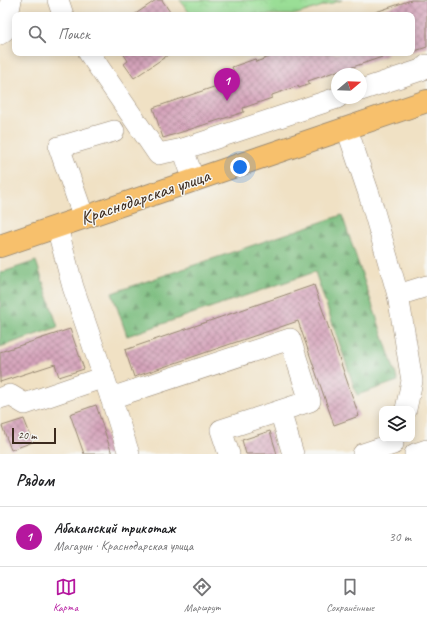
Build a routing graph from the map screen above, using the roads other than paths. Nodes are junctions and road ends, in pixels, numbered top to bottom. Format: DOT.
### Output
graph roads {
  1 [pos="11,0"];
  2 [pos="58,0"];
  3 [pos="62,12"];
  4 [pos="0,34"];
  5 [pos="91,56"];
  6 [pos="427,65"];
  7 [pos="367,88"];
  8 [pos="331,100"];
  9 [pos="427,101"];
  10 [pos="347,128"];
  11 [pos="114,131"];
  12 [pos="183,149"];
  13 [pos="194,181"];
  14 [pos="84,218"];
  15 [pos="57,227"];
  16 [pos="0,246"];
  17 [pos="427,286"];
  18 [pos="398,295"];
  19 [pos="104,377"];
  20 [pos="0,398"];
  21 [pos="111,398"];
  22 [pos="407,406"];
  23 [pos="280,411"];
  24 [pos="392,446"];
  25 [pos="427,450"];
  26 [pos="129,454"];
  27 [pos="229,454"];
  28 [pos="293,454"];
  29 [pos="363,454"];
  30 [pos="414,454"];
  1 -- 4 [label="street"];
  2 -- 3 [label="street"];
  5 -- 12 [label="street"];
  6 -- 7 [label="street"];
  8 -- 12 [label="street"];
  9 -- 10 [label="main road, Краснодарская улица"];
  10 -- 13 [label="main road, Краснодарская улица"];
  10 -- 18 [label="street"];
  11 -- 14 [label="street"];
  12 -- 13 [label="street"];
  13 -- 14 [label="main road, Краснодарская улица"];
  14 -- 15 [label="main road, Краснодарская улица"];
  15 -- 16 [label="main road, Краснодарская улица"];
  15 -- 19 [label="street"];
  17 -- 18 [label="street"];
  18 -- 22 [label="street"];
  19 -- 20 [label="street"];
  19 -- 21 [label="street"];
  21 -- 23 [label="street"];
  21 -- 26 [label="street"];
  23 -- 27 [label="street"];
  23 -- 28 [label="street"];
  24 -- 29 [label="street"];
  25 -- 30 [label="street"];
}
